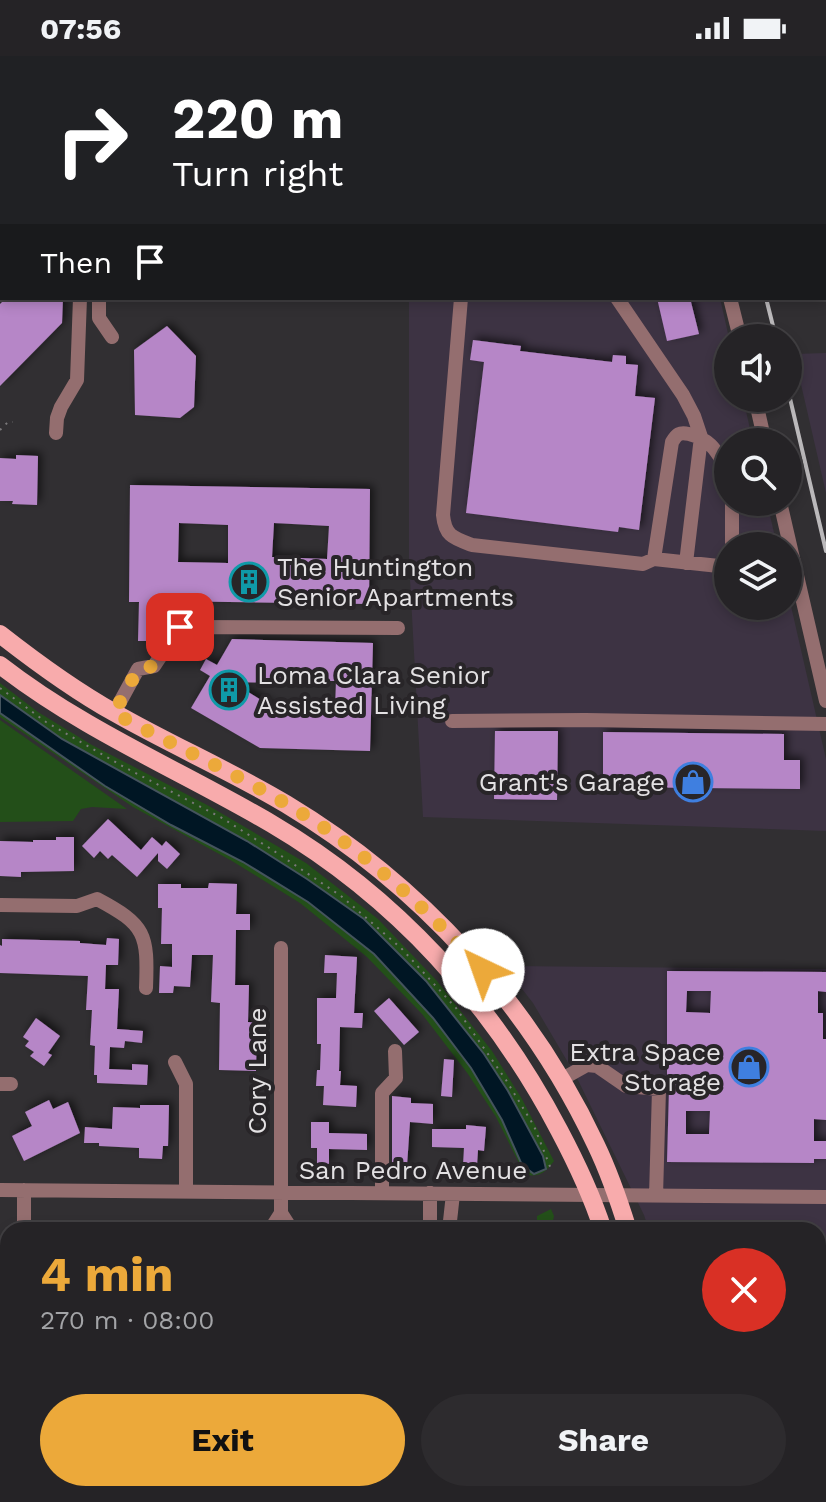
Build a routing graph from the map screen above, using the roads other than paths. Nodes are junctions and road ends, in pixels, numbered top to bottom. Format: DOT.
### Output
graph roads {
  1 [pos="80,300"];
  2 [pos="99,300"];
  3 [pos="461,300"];
  4 [pos="618,300"];
  5 [pos="730,300"];
  6 [pos="736,324"];
  7 [pos="112,337"];
  8 [pos="56,433"];
  9 [pos="701,437"];
  10 [pos="714,448"];
  11 [pos="654,559"];
  12 [pos="686,563"];
  13 [pos="714,566"];
  14 [pos="802,610"];
  15 [pos="398,628"];
  16 [pos="0,634"];
  17 [pos="0,665"];
  18 [pos="826,701"];
  19 [pos="114,713"];
  20 [pos="452,721"];
  21 [pos="826,724"];
  22 [pos="0,905"];
  23 [pos="281,948"];
  24 [pos="146,988"];
  25 [pos="395,1051"];
  26 [pos="175,1062"];
  27 [pos="562,1079"];
  28 [pos="0,1190"];
  29 [pos="24,1190"];
  30 [pos="186,1192"];
  31 [pos="282,1193"];
  32 [pos="382,1193"];
  33 [pos="430,1193"];
  34 [pos="453,1194"];
  35 [pos="617,1195"];
  36 [pos="590,1196"];
  37 [pos="656,1196"];
  38 [pos="826,1197"];
  39 [pos="281,1213"];
  40 [pos="24,1222"];
  41 [pos="275,1222"];
  42 [pos="287,1222"];
  43 [pos="430,1222"];
  44 [pos="450,1222"];
  45 [pos="600,1222"];
  46 [pos="625,1222"];
  1 -- 8 [label="street"];
  2 -- 7 [label="street"];
  3 -- 11 [label="street"];
  4 -- 9 [label="street"];
  5 -- 6 [label="street"];
  9 -- 10 [label="street"];
  9 -- 11 [label="street"];
  9 -- 12 [label="street"];
  11 -- 12 [label="street"];
  12 -- 13 [label="street"];
  14 -- 18 [label="street"];
  15 -- 19 [label="street"];
  16 -- 19 [label="main road"];
  17 -- 36 [label="main road"];
  19 -- 27 [label="main road"];
  20 -- 21 [label="street"];
  22 -- 24 [label="street"];
  23 -- 31 [label="street, Cory Lane"];
  25 -- 32 [label="street"];
  26 -- 30 [label="street"];
  27 -- 35 [label="main road"];
  27 -- 37 [label="street"];
  28 -- 29 [label="street, San Pedro Avenue"];
  29 -- 30 [label="street, San Pedro Avenue"];
  29 -- 40 [label="street"];
  30 -- 31 [label="street, San Pedro Avenue"];
  31 -- 32 [label="street, San Pedro Avenue"];
  31 -- 39 [label="street, Cory Lane"];
  32 -- 33 [label="street, San Pedro Avenue"];
  33 -- 34 [label="street, San Pedro Avenue"];
  33 -- 43 [label="street"];
  34 -- 36 [label="street, San Pedro Avenue"];
  34 -- 44 [label="street"];
  35 -- 36 [label="street, San Pedro Avenue"];
  35 -- 37 [label="street, San Pedro Avenue"];
  35 -- 46 [label="main road"];
  36 -- 45 [label="main road"];
  37 -- 38 [label="street, San Pedro Avenue"];
  39 -- 41 [label="street"];
  39 -- 42 [label="street"];
}
